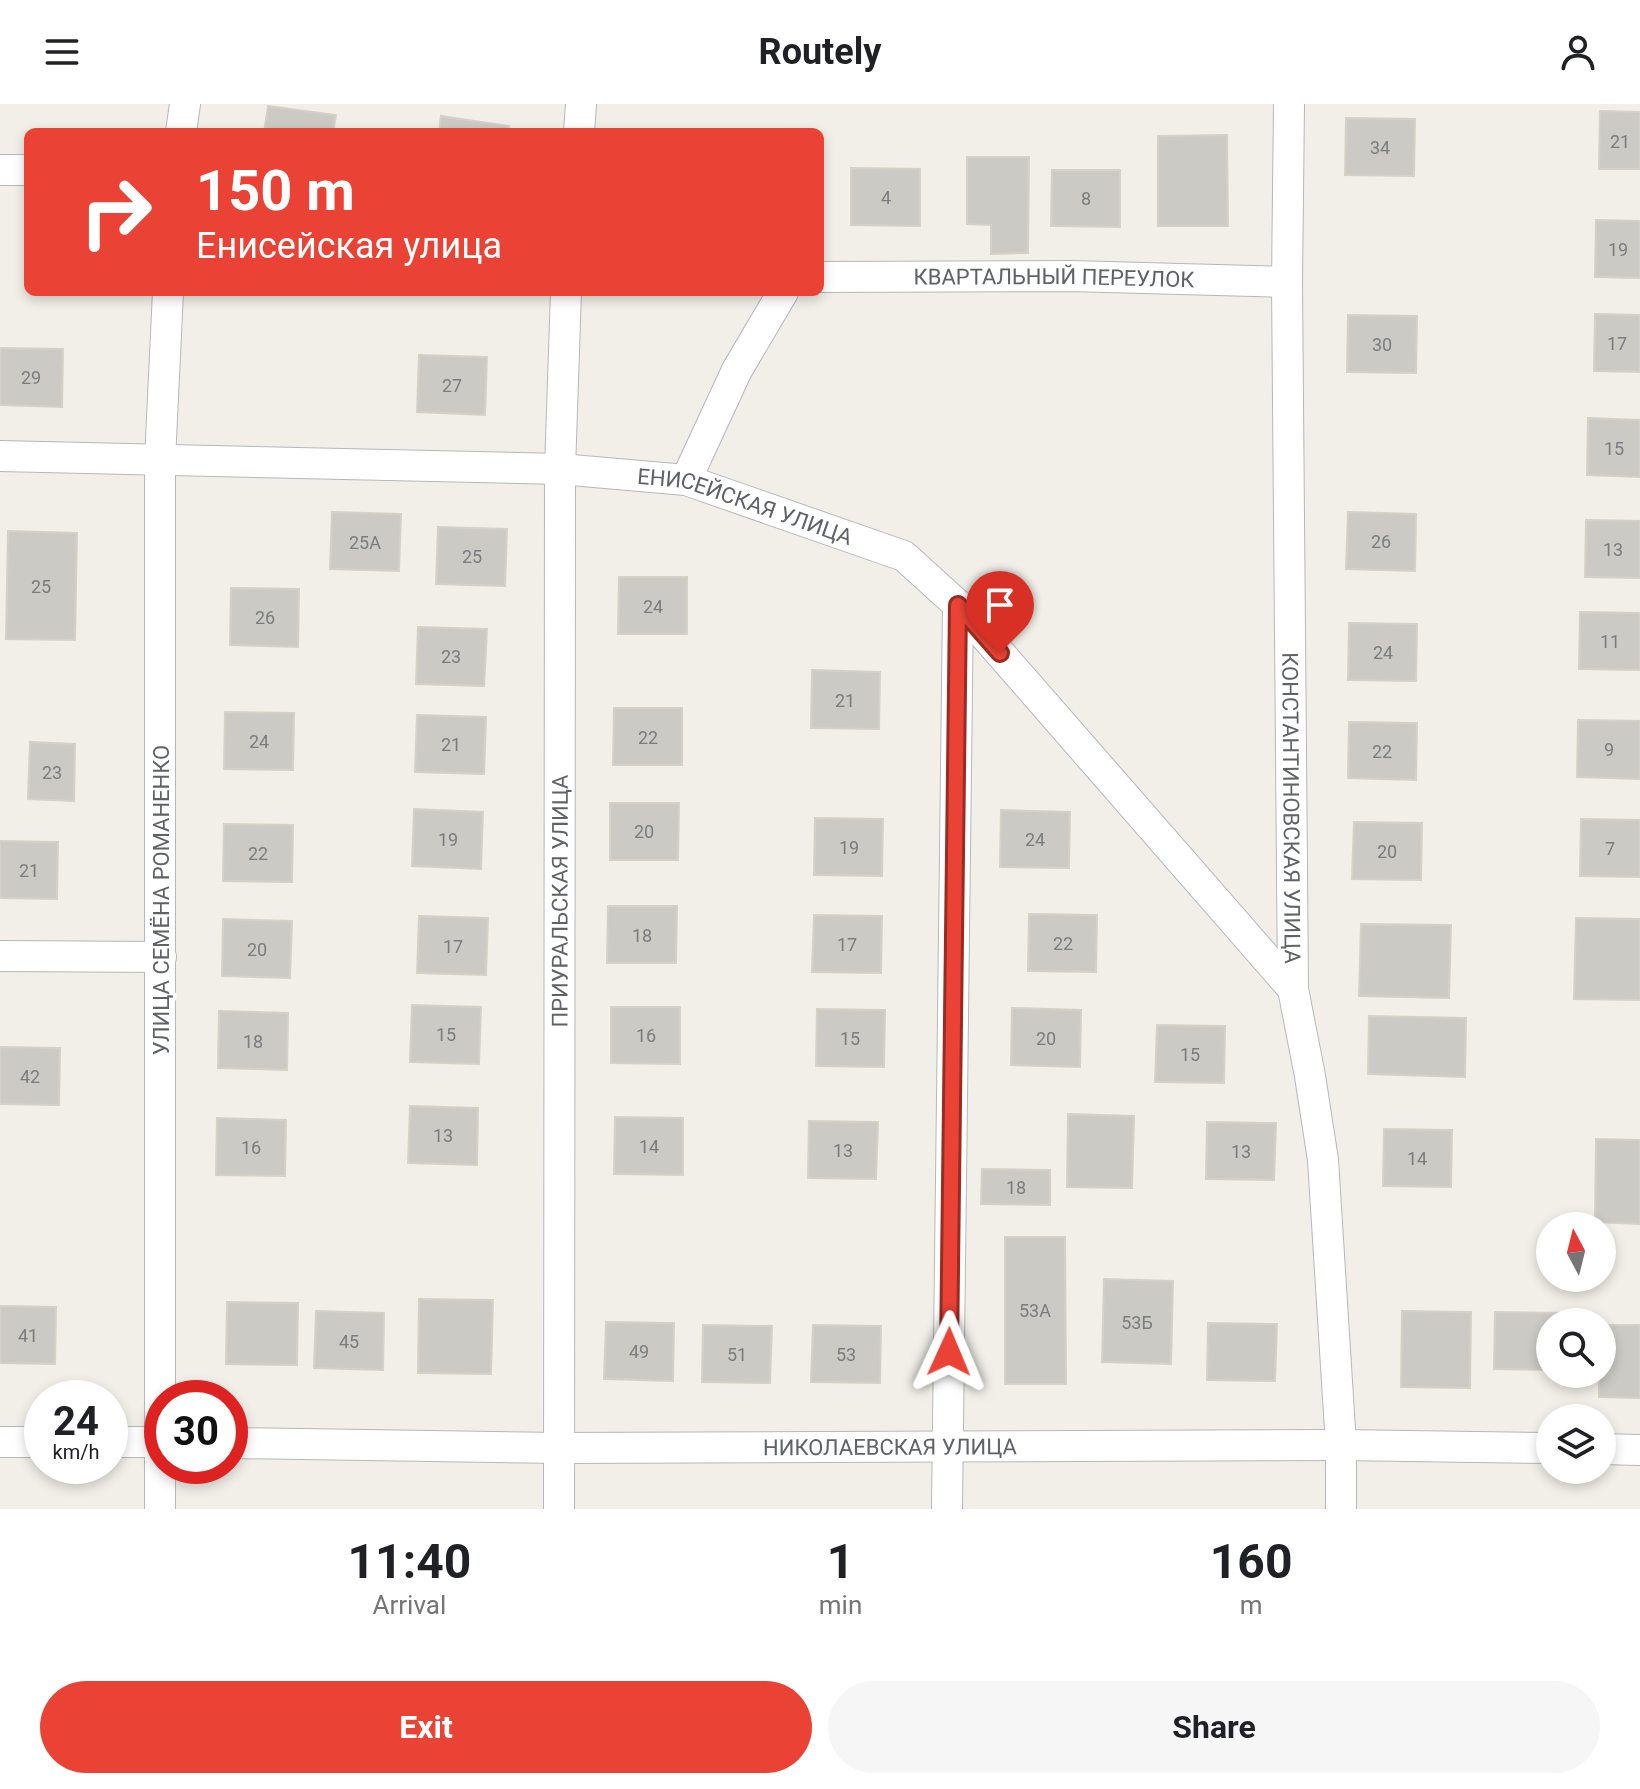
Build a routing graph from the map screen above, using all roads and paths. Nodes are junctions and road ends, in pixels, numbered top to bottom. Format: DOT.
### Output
graph roads {
  1 [pos="185,104"];
  2 [pos="581,104"];
  3 [pos="1289,104"];
  4 [pos="182,128"];
  5 [pos="579,128"];
  6 [pos="0,170"];
  7 [pos="24,170"];
  8 [pos="824,277"];
  9 [pos="1287,282"];
  10 [pos="168,296"];
  11 [pos="566,296"];
  12 [pos="781,296"];
  13 [pos="0,456"];
  14 [pos="160,460"];
  15 [pos="560,469"];
  16 [pos="686,480"];
  17 [pos="958,605"];
  18 [pos="0,956"];
  19 [pos="161,957"];
  20 [pos="1293,989"];
  21 [pos="162,1380"];
  22 [pos="0,1442"];
  23 [pos="24,1442"];
  24 [pos="248,1443"];
  25 [pos="1341,1445"];
  26 [pos="947,1446"];
  27 [pos="560,1448"];
  28 [pos="1536,1448"];
  29 [pos="1616,1449"];
  30 [pos="1640,1450"];
  31 [pos="161,1484"];
  32 [pos="160,1509"];
  33 [pos="559,1509"];
  34 [pos="947,1509"];
  35 [pos="1341,1509"];
  1 -- 4 [label="street"];
  2 -- 5 [label="street"];
  3 -- 9 [label="street, КОНСТАНТИНОВСКАЯ УЛИЦА"];
  6 -- 7 [label="street"];
  8 -- 9 [label="street, КВАРТАЛЬНЫЙ ПЕРЕУЛОК"];
  9 -- 20 [label="street, КОНСТАНТИНОВСКАЯ УЛИЦА"];
  10 -- 14 [label="street, УЛИЦА СЕМЁНА РОМАНЕНКО"];
  11 -- 15 [label="street, ПРИУРАЛЬСКАЯ УЛИЦА"];
  12 -- 16 [label="street"];
  13 -- 14 [label="street, ЕНИСЕЙСКАЯ УЛИЦА"];
  14 -- 15 [label="street, ЕНИСЕЙСКАЯ УЛИЦА"];
  14 -- 19 [label="street, УЛИЦА СЕМЁНА РОМАНЕНКО"];
  15 -- 16 [label="street, ЕНИСЕЙСКАЯ УЛИЦА"];
  15 -- 27 [label="street, ПРИУРАЛЬСКАЯ УЛИЦА"];
  16 -- 17 [label="street, ЕНИСЕЙСКАЯ УЛИЦА"];
  17 -- 20 [label="street, ЕНИСЕЙСКАЯ УЛИЦА"];
  17 -- 26 [label="street"];
  18 -- 19 [label="street"];
  19 -- 21 [label="street, УЛИЦА СЕМЁНА РОМАНЕНКО"];
  20 -- 25 [label="street, КОНСТАНТИНОВСКАЯ УЛИЦА"];
  22 -- 23 [label="street"];
  24 -- 27 [label="street, НИКОЛАЕВСКАЯ УЛИЦА"];
  25 -- 26 [label="street, НИКОЛАЕВСКАЯ УЛИЦА"];
  25 -- 28 [label="street, НИКОЛАЕВСКАЯ УЛИЦА"];
  25 -- 35 [label="street, КОНСТАНТИНОВСКАЯ УЛИЦА"];
  26 -- 27 [label="street, НИКОЛАЕВСКАЯ УЛИЦА"];
  26 -- 34 [label="street"];
  27 -- 33 [label="street, ПРИУРАЛЬСКАЯ УЛИЦА"];
  29 -- 30 [label="street"];
  31 -- 32 [label="street, УЛИЦА СЕМЁНА РОМАНЕНКО"];
}
